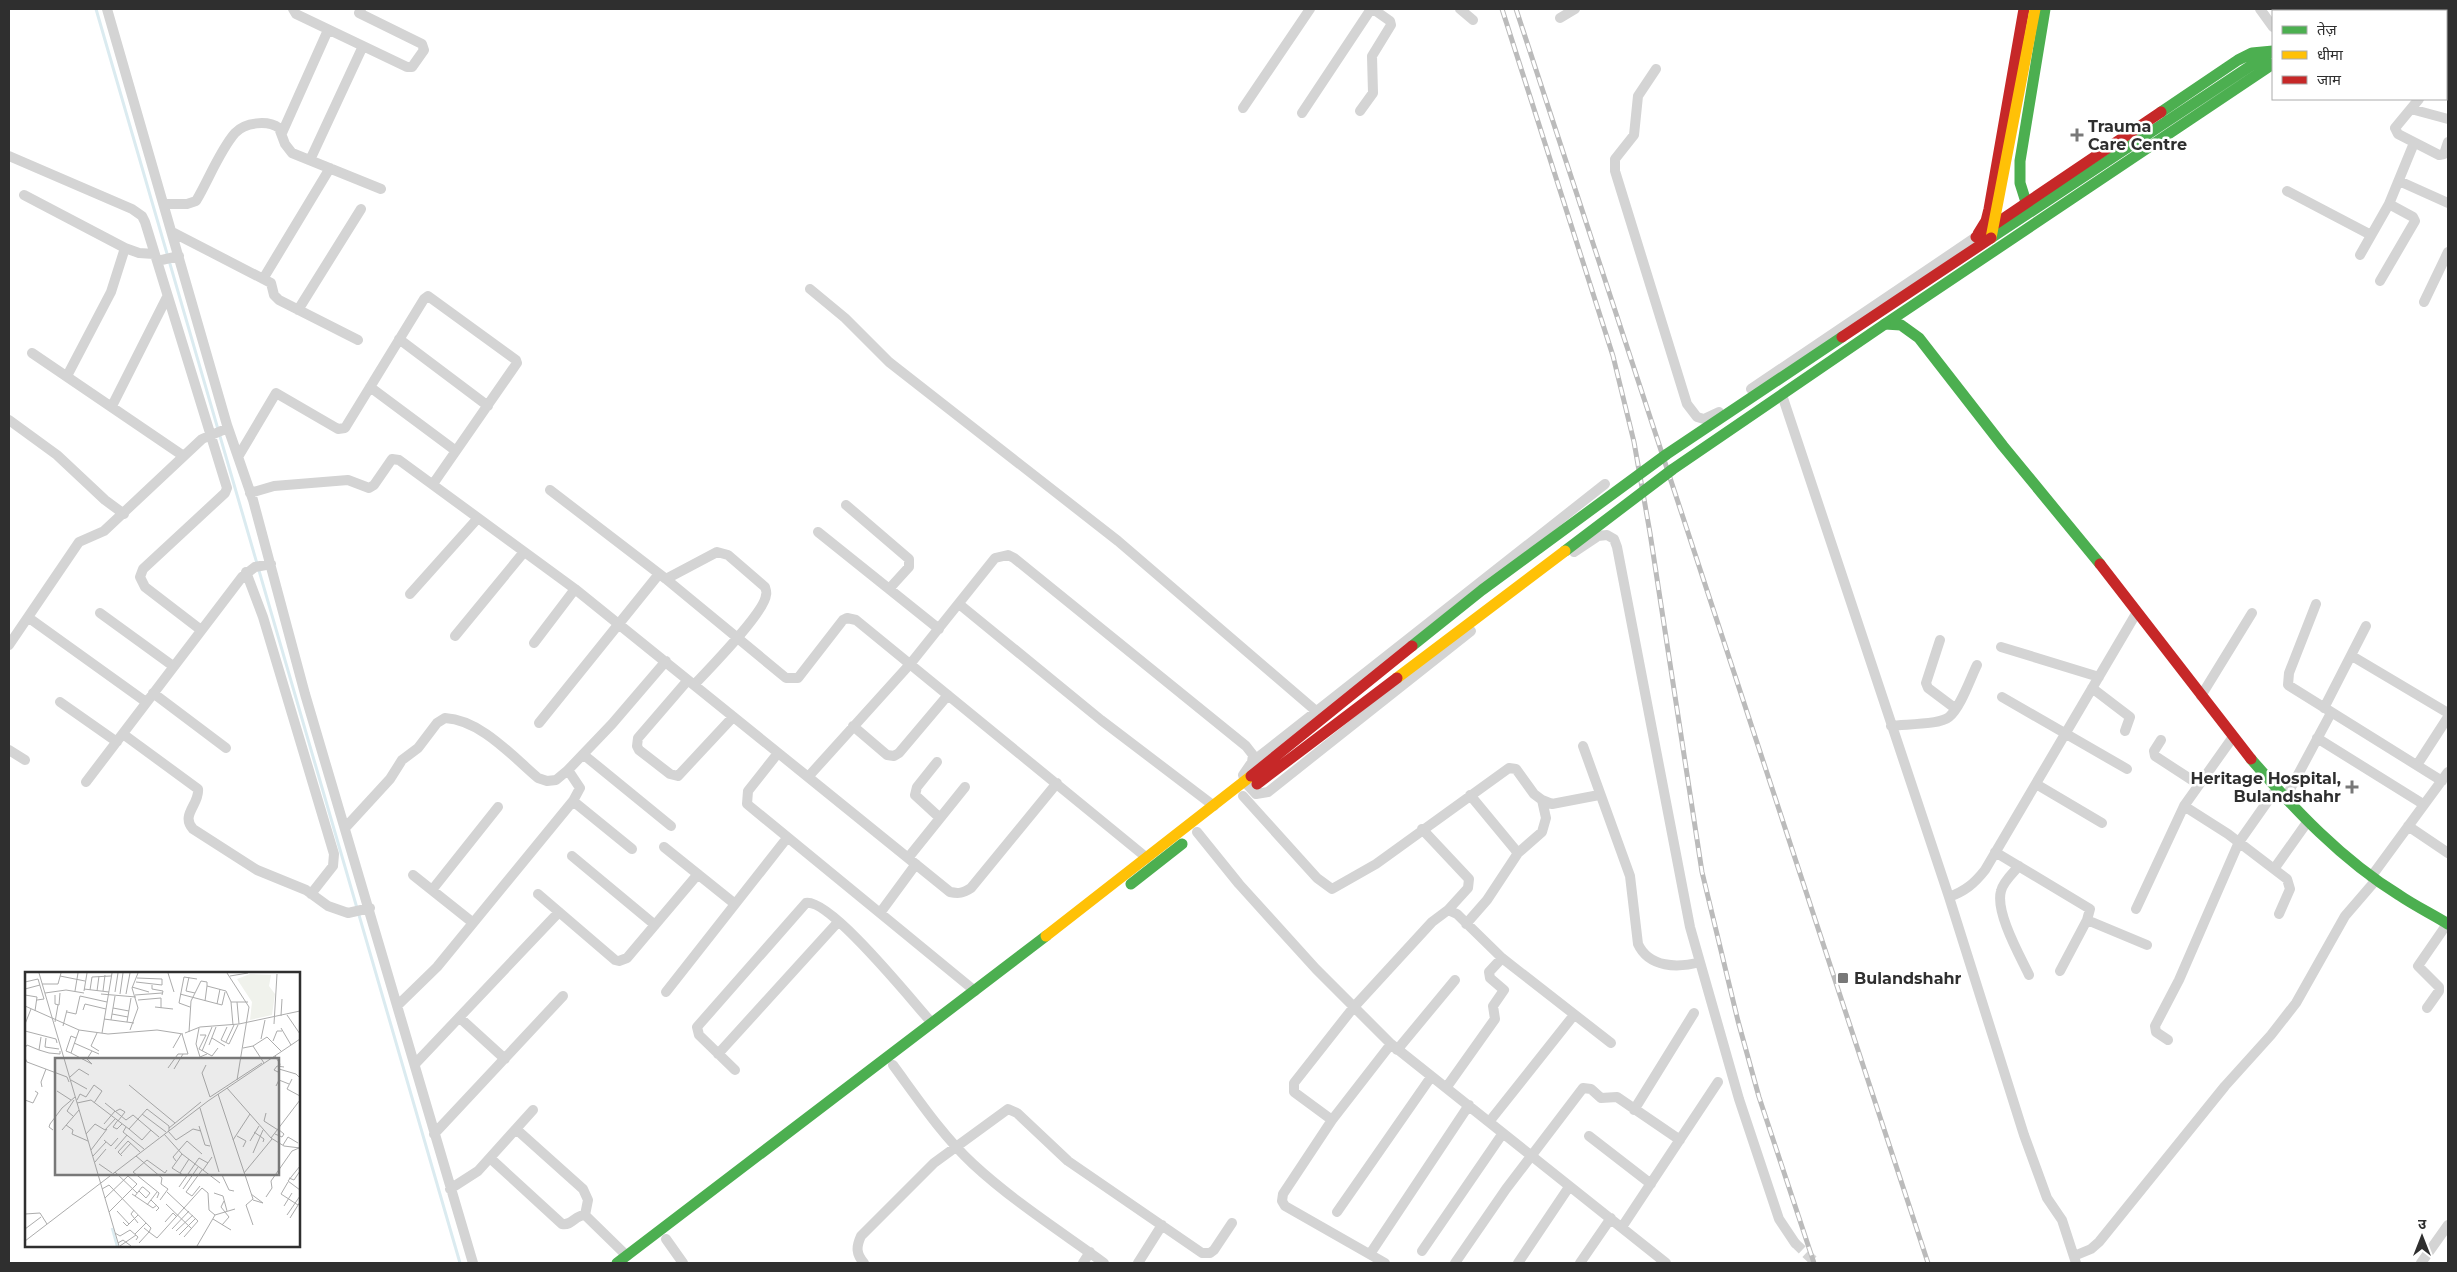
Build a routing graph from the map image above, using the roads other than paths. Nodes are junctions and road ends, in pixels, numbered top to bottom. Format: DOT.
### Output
graph roads {
  1 [pos="107,9"];
  2 [pos="293,9"];
  3 [pos="1310,9"];
  4 [pos="1372,9"];
  5 [pos="1460,9"];
  6 [pos="1575,9"];
  7 [pos="2024,9"];
  8 [pos="2035,9"];
  9 [pos="2045,9"];
  10 [pos="2260,9"];
  11 [pos="357,10"];
  12 [pos="1560,18"];
  13 [pos="1473,20"];
  14 [pos="2272,26"];
  15 [pos="328,30"];
  16 [pos="363,46"];
  17 [pos="2272,51"];
  18 [pos="2272,52"];
  19 [pos="2272,65"];
  20 [pos="1656,69"];
  21 [pos="2418,100"];
  22 [pos="1243,108"];
  23 [pos="2411,109"];
  24 [pos="1360,111"];
  25 [pos="1302,112"];
  26 [pos="2448,120"];
  27 [pos="282,133"];
  28 [pos="2448,142"];
  29 [pos="2414,143"];
  30 [pos="9,156"];
  31 [pos="310,160"];
  32 [pos="330,168"];
  33 [pos="2399,181"];
  34 [pos="381,188"];
  35 [pos="2287,191"];
  36 [pos="24,195"];
  37 [pos="2026,202"];
  38 [pos="2448,203"];
  39 [pos="164,204"];
  40 [pos="2389,204"];
  41 [pos="360,208"];
  42 [pos="172,232"];
  43 [pos="2370,235"];
  44 [pos="1976,237"];
  45 [pos="1991,238"];
  46 [pos="125,248"];
  47 [pos="2448,252"];
  48 [pos="2360,255"];
  49 [pos="165,258"];
  50 [pos="263,279"];
  51 [pos="2380,281"];
  52 [pos="810,289"];
  53 [pos="167,297"];
  54 [pos="2424,302"];
  55 [pos="298,310"];
  56 [pos="1885,324"];
  57 [pos="399,339"];
  58 [pos="358,340"];
  59 [pos="32,353"];
  60 [pos="67,376"];
  61 [pos="370,387"];
  62 [pos="1782,395"];
  63 [pos="112,406"];
  64 [pos="488,406"];
  65 [pos="9,420"];
  66 [pos="219,431"];
  67 [pos="456,451"];
  68 [pos="182,455"];
  69 [pos="238,458"];
  70 [pos="433,484"];
  71 [pos="1605,484"];
  72 [pos="550,490"];
  73 [pos="250,493"];
  74 [pos="846,505"];
  75 [pos="124,514"];
  76 [pos="478,518"];
  77 [pos="818,532"];
  78 [pos="524,552"];
  79 [pos="259,567"];
  80 [pos="662,576"];
  81 [pos="575,589"];
  82 [pos="889,589"];
  83 [pos="410,594"];
  84 [pos="959,604"];
  85 [pos="2316,604"];
  86 [pos="2137,612"];
  87 [pos="100,613"];
  88 [pos="2252,613"];
  89 [pos="29,618"];
  90 [pos="619,624"];
  91 [pos="2366,626"];
  92 [pos="938,629"];
  93 [pos="201,630"];
  94 [pos="455,636"];
  95 [pos="737,638"];
  96 [pos="1940,640"];
  97 [pos="534,643"];
  98 [pos="9,645"];
  99 [pos="2001,647"];
  100 [pos="2352,656"];
  101 [pos="666,661"];
  102 [pos="911,663"];
  103 [pos="1977,665"];
  104 [pos="173,666"];
  105 [pos="2099,677"];
  106 [pos="691,682"];
  107 [pos="2092,688"];
  108 [pos="153,693"];
  109 [pos="948,695"];
  110 [pos="2201,696"];
  111 [pos="2002,697"];
  112 [pos="60,702"];
  113 [pos="146,702"];
  114 [pos="1956,709"];
  115 [pos="2328,710"];
  116 [pos="1316,711"];
  117 [pos="2448,715"];
  118 [pos="733,717"];
  119 [pos="539,723"];
  120 [pos="853,726"];
  121 [pos="1891,726"];
  122 [pos="2125,731"];
  123 [pos="2065,735"];
  124 [pos="2233,737"];
  125 [pos="120,738"];
  126 [pos="2317,738"];
  127 [pos="2161,740"];
  128 [pos="1583,746"];
  129 [pos="226,748"];
  130 [pos="9,750"];
  131 [pos="778,753"];
  132 [pos="584,755"];
  133 [pos="25,760"];
  134 [pos="937,762"];
  135 [pos="1252,762"];
  136 [pos="2417,765"];
  137 [pos="2126,768"];
  138 [pos="568,770"];
  139 [pos="808,776"];
  140 [pos="2446,777"];
  141 [pos="86,782"];
  142 [pos="1056,783"];
  143 [pos="2036,784"];
  144 [pos="2198,784"];
  145 [pos="1250,786"];
  146 [pos="965,787"];
  147 [pos="2277,788"];
  148 [pos="1470,795"];
  149 [pos="1599,795"];
  150 [pos="2286,797"];
  151 [pos="1542,800"];
  152 [pos="573,801"];
  153 [pos="2423,804"];
  154 [pos="1214,806"];
  155 [pos="2184,806"];
  156 [pos="498,807"];
  157 [pos="940,818"];
  158 [pos="2308,821"];
  159 [pos="2102,823"];
  160 [pos="670,826"];
  161 [pos="2408,826"];
  162 [pos="346,828"];
  163 [pos="1422,829"];
  164 [pos="1197,832"];
  165 [pos="787,838"];
  166 [pos="2239,842"];
  167 [pos="664,847"];
  168 [pos="632,849"];
  169 [pos="1995,852"];
  170 [pos="1518,853"];
  171 [pos="2448,853"];
  172 [pos="572,856"];
  173 [pos="1147,858"];
  174 [pos="912,861"];
  175 [pos="2018,866"];
  176 [pos="2274,869"];
  177 [pos="698,874"];
  178 [pos="413,875"];
  179 [pos="2374,878"];
  180 [pos="432,890"];
  181 [pos="311,894"];
  182 [pos="538,894"];
  183 [pos="1948,897"];
  184 [pos="735,904"];
  185 [pos="2136,908"];
  186 [pos="367,909"];
  187 [pos="1448,910"];
  188 [pos="559,912"];
  189 [pos="880,913"];
  190 [pos="2279,914"];
  191 [pos="2087,920"];
  192 [pos="472,922"];
  193 [pos="838,922"];
  194 [pos="1466,924"];
  195 [pos="2448,924"];
  196 [pos="655,925"];
  197 [pos="2147,944"];
  198 [pos="1502,958"];
  199 [pos="1700,962"];
  200 [pos="2060,970"];
  201 [pos="2029,975"];
  202 [pos="1454,980"];
  203 [pos="975,991"];
  204 [pos="666,992"];
  205 [pos="563,996"];
  206 [pos="398,1005"];
  207 [pos="1353,1008"];
  208 [pos="2427,1008"];
  209 [pos="1694,1013"];
  210 [pos="1574,1016"];
  211 [pos="460,1018"];
  212 [pos="932,1023"];
  213 [pos="2168,1040"];
  214 [pos="1610,1043"];
  215 [pos="1394,1047"];
  216 [pos="718,1054"];
  217 [pos="505,1059"];
  218 [pos="415,1064"];
  219 [pos="893,1066"];
  220 [pos="735,1070"];
  221 [pos="1431,1078"];
  222 [pos="1718,1082"];
  223 [pos="1446,1088"];
  224 [pos="1469,1105"];
  225 [pos="533,1110"];
  226 [pos="1634,1110"];
  227 [pos="1332,1120"];
  228 [pos="1490,1122"];
  229 [pos="516,1129"];
  230 [pos="1503,1133"];
  231 [pos="434,1134"];
  232 [pos="1590,1136"];
  233 [pos="1680,1140"];
  234 [pos="956,1146"];
  235 [pos="1531,1155"];
  236 [pos="490,1158"];
  237 [pos="1651,1184"];
  238 [pos="1569,1187"];
  239 [pos="450,1189"];
  240 [pos="1337,1212"];
  241 [pos="585,1215"];
  242 [pos="1611,1218"];
  243 [pos="1232,1223"];
  244 [pos="1162,1225"];
  245 [pos="2448,1225"];
  246 [pos="1622,1227"];
  247 [pos="666,1239"];
  248 [pos="1795,1243"];
  249 [pos="1422,1251"];
  250 [pos="1090,1252"];
  251 [pos="1370,1254"];
  252 [pos="630,1260"];
  253 [pos="2075,1260"];
  254 [pos="472,1263"];
  255 [pos="617,1263"];
  256 [pos="683,1263"];
  257 [pos="864,1263"];
  258 [pos="1083,1263"];
  259 [pos="1104,1263"];
  260 [pos="1138,1263"];
  261 [pos="1385,1263"];
  262 [pos="1455,1263"];
  263 [pos="1518,1263"];
  264 [pos="1580,1263"];
  265 [pos="1666,1263"];
  266 [pos="2421,1263"];
  1 -- 39 [label="street"];
  2 -- 15 [label="street"];
  3 -- 22 [label="street"];
  4 -- 24 [label="street"];
  4 -- 25 [label="street"];
  5 -- 13 [label="street"];
  6 -- 12 [label="street"];
  7 -- 44 [label="main road"];
  8 -- 45 [label="main road, bridge"];
  9 -- 37 [label="main road"];
  10 -- 14 [label="street"];
  11 -- 16 [label="street"];
  15 -- 16 [label="street"];
  15 -- 27 [label="street"];
  16 -- 31 [label="street"];
  17 -- 37 [label="main road"];
  18 -- 45 [label="main road"];
  19 -- 56 [label="main road"];
  20 -- 44 [label="street"];
  21 -- 23 [label="street"];
  23 -- 26 [label="street"];
  23 -- 29 [label="street"];
  27 -- 31 [label="street"];
  27 -- 39 [label="street"];
  28 -- 29 [label="street"];
  29 -- 33 [label="street"];
  30 -- 49 [label="street"];
  31 -- 32 [label="street"];
  32 -- 34 [label="street"];
  32 -- 50 [label="street"];
  33 -- 38 [label="street"];
  33 -- 40 [label="street"];
  35 -- 43 [label="street"];
  36 -- 46 [label="street"];
  37 -- 44 [label="main road"];
  39 -- 42 [label="street"];
  40 -- 43 [label="street"];
  40 -- 51 [label="street"];
  41 -- 55 [label="street"];
  42 -- 49 [label="street"];
  42 -- 50 [label="street"];
  43 -- 48 [label="street"];
  45 -- 145 [label="main road, bridge"];
  46 -- 49 [label="street"];
  46 -- 60 [label="street"];
  47 -- 54 [label="street"];
  49 -- 53 [label="street"];
  49 -- 66 [label="street"];
  50 -- 55 [label="street"];
  52 -- 116 [label="street"];
  53 -- 63 [label="street"];
  53 -- 66 [label="street"];
  55 -- 58 [label="street"];
  56 -- 62 [label="main road, bridge"];
  56 -- 86 [label="main road"];
  57 -- 61 [label="street"];
  57 -- 64 [label="street"];
  57 -- 64 [label="street"];
  59 -- 60 [label="street"];
  60 -- 63 [label="street"];
  61 -- 67 [label="street"];
  61 -- 69 [label="street"];
  62 -- 121 [label="street"];
  62 -- 145 [label="main road, bridge"];
  63 -- 68 [label="street"];
  64 -- 67 [label="street"];
  65 -- 75 [label="street"];
  66 -- 68 [label="street"];
  66 -- 69 [label="street"];
  66 -- 93 [label="street"];
  67 -- 70 [label="street"];
  68 -- 75 [label="street"];
  69 -- 73 [label="street"];
  70 -- 73 [label="street"];
  70 -- 76 [label="street"];
  71 -- 116 [label="street"];
  72 -- 80 [label="street"];
  73 -- 79 [label="street"];
  74 -- 82 [label="street"];
  75 -- 89 [label="street"];
  76 -- 78 [label="street"];
  76 -- 83 [label="street"];
  77 -- 82 [label="street"];
  78 -- 81 [label="street"];
  78 -- 94 [label="street"];
  79 -- 93 [label="street"];
  79 -- 162 [label="street"];
  79 -- 181 [label="street"];
  80 -- 90 [label="street"];
  80 -- 95 [label="street"];
  80 -- 95 [label="street"];
  81 -- 90 [label="street"];
  81 -- 97 [label="street"];
  82 -- 92 [label="street"];
  84 -- 92 [label="street"];
  84 -- 135 [label="street"];
  84 -- 154 [label="street"];
  85 -- 115 [label="street"];
  86 -- 105 [label="street"];
  86 -- 110 [label="main road"];
  87 -- 104 [label="street"];
  88 -- 110 [label="street"];
  89 -- 98 [label="street"];
  89 -- 113 [label="street"];
  90 -- 101 [label="street"];
  90 -- 119 [label="street"];
  91 -- 100 [label="street"];
  92 -- 102 [label="street"];
  93 -- 104 [label="street"];
  95 -- 102 [label="street"];
  95 -- 106 [label="street"];
  96 -- 114 [label="street"];
  99 -- 105 [label="street"];
  100 -- 115 [label="street"];
  100 -- 117 [label="street"];
  101 -- 106 [label="street"];
  101 -- 132 [label="street"];
  102 -- 109 [label="street"];
  102 -- 120 [label="street"];
  103 -- 114 [label="street"];
  104 -- 108 [label="street"];
  105 -- 107 [label="street"];
  106 -- 118 [label="street"];
  106 -- 118 [label="street"];
  107 -- 122 [label="street"];
  107 -- 123 [label="street"];
  108 -- 113 [label="street"];
  108 -- 129 [label="street"];
  109 -- 120 [label="street"];
  109 -- 142 [label="street"];
  110 -- 124 [label="main road"];
  111 -- 123 [label="street"];
  112 -- 125 [label="street"];
  113 -- 125 [label="street"];
  114 -- 121 [label="street"];
  115 -- 126 [label="street"];
  115 -- 136 [label="street"];
  116 -- 135 [label="street"];
  117 -- 136 [label="street"];
  118 -- 131 [label="street"];
  120 -- 139 [label="street"];
  121 -- 183 [label="street"];
  123 -- 137 [label="street"];
  123 -- 143 [label="street"];
  124 -- 144 [label="street"];
  124 -- 147 [label="main road"];
  125 -- 141 [label="street"];
  125 -- 181 [label="street"];
  126 -- 150 [label="street"];
  126 -- 153 [label="street"];
  127 -- 144 [label="street"];
  128 -- 149 [label="street"];
  130 -- 133 [label="street"];
  131 -- 139 [label="street"];
  131 -- 165 [label="street"];
  132 -- 138 [label="street"];
  132 -- 160 [label="street"];
  134 -- 157 [label="street"];
  135 -- 145 [label="street"];
  136 -- 140 [label="street"];
  138 -- 152 [label="street"];
  138 -- 162 [label="street"];
  139 -- 174 [label="street"];
  140 -- 153 [label="street"];
  142 -- 173 [label="street"];
  142 -- 174 [label="street"];
  143 -- 159 [label="street"];
  143 -- 169 [label="street"];
  144 -- 155 [label="street"];
  145 -- 154 [label="main road"];
  145 -- 163 [label="street"];
  145 -- 164 [label="main road"];
  145 -- 199 [label="street"];
  146 -- 157 [label="street"];
  147 -- 150 [label="main road"];
  147 -- 166 [label="street"];
  148 -- 151 [label="street"];
  148 -- 163 [label="street"];
  148 -- 170 [label="street"];
  149 -- 151 [label="street"];
  149 -- 199 [label="street"];
  150 -- 158 [label="main road"];
  151 -- 170 [label="street"];
  152 -- 168 [label="street"];
  152 -- 192 [label="street"];
  153 -- 161 [label="street"];
  154 -- 173 [label="main road"];
  155 -- 166 [label="street"];
  155 -- 185 [label="street"];
  156 -- 180 [label="street"];
  157 -- 174 [label="street"];
  158 -- 176 [label="street"];
  158 -- 179 [label="main road"];
  161 -- 171 [label="street"];
  161 -- 179 [label="street"];
  162 -- 186 [label="street"];
  163 -- 187 [label="street"];
  164 -- 207 [label="street"];
  164 -- 219 [label="main road"];
  165 -- 184 [label="street"];
  165 -- 189 [label="street"];
  166 -- 176 [label="street"];
  166 -- 213 [label="street"];
  167 -- 177 [label="street"];
  169 -- 175 [label="street"];
  169 -- 183 [label="street"];
  170 -- 194 [label="street"];
  172 -- 196 [label="street"];
  173 -- 203 [label="main road"];
  174 -- 189 [label="street"];
  175 -- 191 [label="street"];
  175 -- 201 [label="street"];
  176 -- 190 [label="street"];
  177 -- 184 [label="street"];
  177 -- 196 [label="street"];
  178 -- 180 [label="street"];
  179 -- 195 [label="main road"];
  179 -- 253 [label="street"];
  180 -- 192 [label="street"];
  181 -- 186 [label="street"];
  182 -- 188 [label="street"];
  183 -- 253 [label="street"];
  184 -- 204 [label="street"];
  186 -- 206 [label="street"];
  187 -- 194 [label="street"];
  187 -- 207 [label="street"];
  188 -- 196 [label="street"];
  188 -- 211 [label="street"];
  189 -- 203 [label="street"];
  191 -- 197 [label="street"];
  191 -- 200 [label="street"];
  192 -- 206 [label="street"];
  193 -- 212 [label="street"];
  193 -- 216 [label="street"];
  193 -- 216 [label="street"];
  194 -- 198 [label="street"];
  195 -- 208 [label="street"];
  198 -- 210 [label="street"];
  198 -- 223 [label="street"];
  199 -- 248 [label="street"];
  202 -- 215 [label="street"];
  203 -- 212 [label="main road"];
  205 -- 217 [label="street"];
  206 -- 218 [label="street"];
  207 -- 215 [label="street"];
  207 -- 227 [label="street"];
  209 -- 226 [label="street"];
  210 -- 214 [label="street"];
  210 -- 228 [label="street"];
  211 -- 217 [label="street"];
  211 -- 218 [label="street"];
  212 -- 252 [label="main road"];
  215 -- 221 [label="street"];
  215 -- 227 [label="street"];
  216 -- 220 [label="street"];
  217 -- 231 [label="street"];
  218 -- 231 [label="street"];
  219 -- 234 [label="street"];
  219 -- 247 [label="main road"];
  221 -- 223 [label="street"];
  221 -- 240 [label="street"];
  222 -- 233 [label="street"];
  223 -- 224 [label="street"];
  224 -- 228 [label="street"];
  224 -- 251 [label="street"];
  225 -- 229 [label="street"];
  226 -- 233 [label="street"];
  226 -- 235 [label="street"];
  227 -- 251 [label="street"];
  228 -- 230 [label="street"];
  229 -- 236 [label="street"];
  229 -- 241 [label="street"];
  230 -- 235 [label="street"];
  230 -- 249 [label="street"];
  231 -- 239 [label="street"];
  232 -- 237 [label="street"];
  233 -- 237 [label="street"];
  234 -- 244 [label="street"];
  234 -- 250 [label="street"];
  234 -- 257 [label="street"];
  235 -- 238 [label="street"];
  235 -- 262 [label="street"];
  236 -- 239 [label="street"];
  236 -- 241 [label="street"];
  237 -- 246 [label="street"];
  238 -- 242 [label="street"];
  238 -- 263 [label="street"];
  239 -- 254 [label="street"];
  241 -- 252 [label="street"];
  242 -- 246 [label="street"];
  242 -- 264 [label="street"];
  243 -- 244 [label="street"];
  244 -- 260 [label="street"];
  245 -- 266 [label="street"];
  246 -- 265 [label="street"];
  247 -- 252 [label="main road"];
  247 -- 256 [label="street"];
  250 -- 258 [label="street"];
  250 -- 259 [label="street"];
  251 -- 261 [label="street"];
  252 -- 255 [label="main road"];
}
